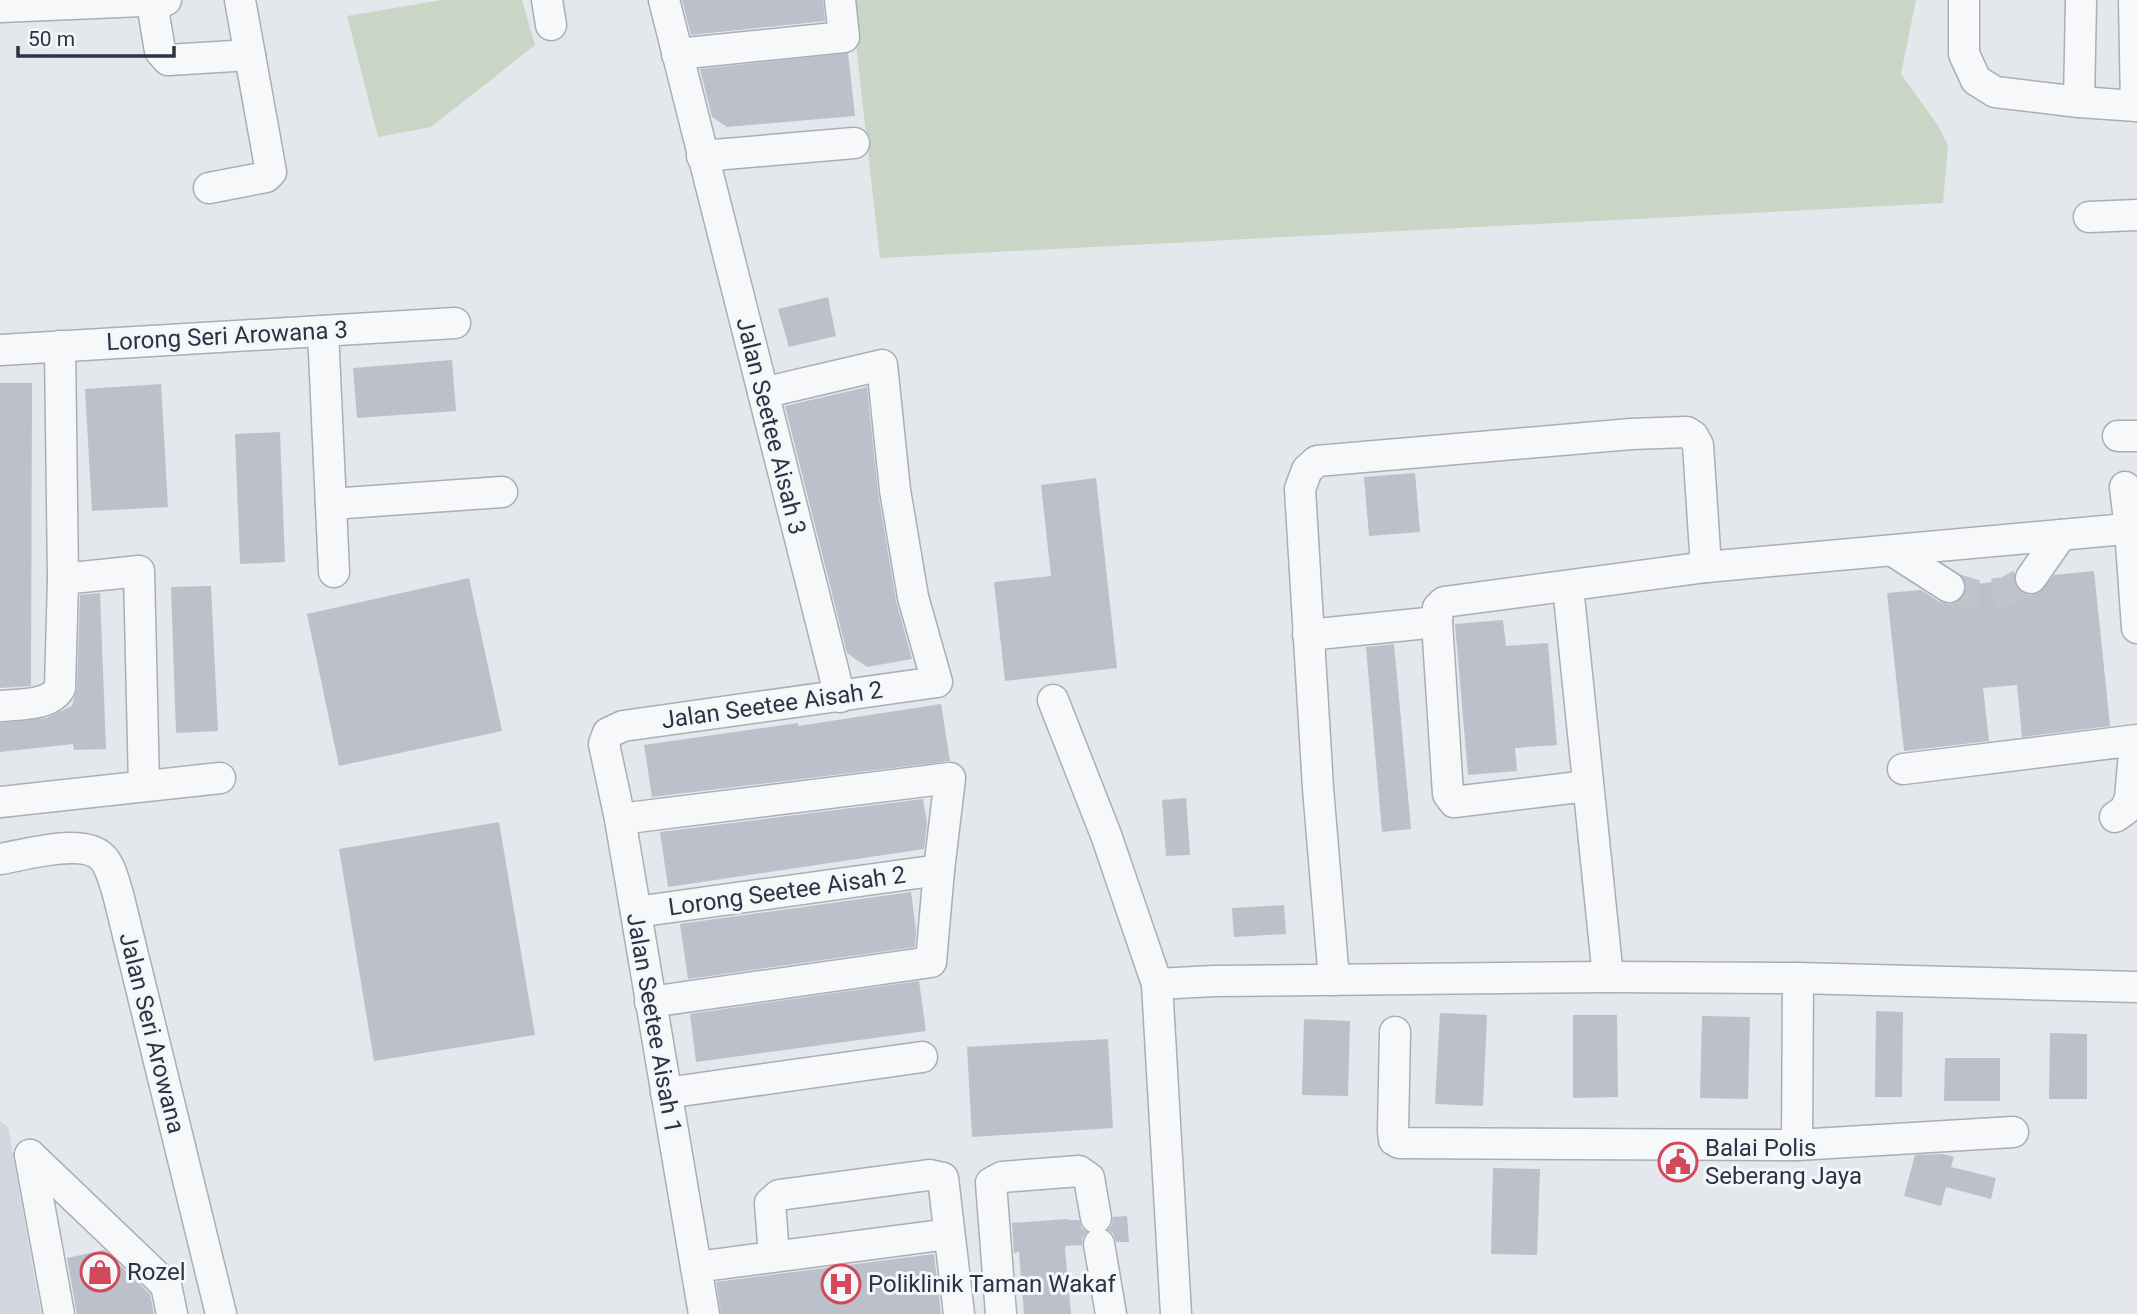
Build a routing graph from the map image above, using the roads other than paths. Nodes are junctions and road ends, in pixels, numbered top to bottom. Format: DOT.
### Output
graph roads {
  1 [pos="159,0"];
  2 [pos="166,0"];
  3 [pos="240,0"];
  4 [pos="664,0"];
  5 [pos="840,0"];
  6 [pos="1964,0"];
  7 [pos="2081,0"];
  8 [pos="2134,0"];
  9 [pos="0,7"];
  10 [pos="677,54"];
  11 [pos="250,55"];
  12 [pos="2079,102"];
  13 [pos="2136,106"];
  14 [pos="854,144"];
  15 [pos="702,156"];
  16 [pos="209,188"];
  17 [pos="2137,215"];
  18 [pos="2089,217"];
  19 [pos="455,323"];
  20 [pos="323,331"];
  21 [pos="60,346"];
  22 [pos="0,350"];
  23 [pos="763,393"];
  24 [pos="2125,487"];
  25 [pos="502,492"];
  26 [pos="331,505"];
  27 [pos="2134,528"];
  28 [pos="2062,535"];
  29 [pos="1893,551"];
  30 [pos="1706,567"];
  31 [pos="334,572"];
  32 [pos="2031,578"];
  33 [pos="63,579"];
  34 [pos="1568,586"];
  35 [pos="1949,587"];
  36 [pos="1437,622"];
  37 [pos="2137,628"];
  38 [pos="1308,635"];
  39 [pos="840,697"];
  40 [pos="1053,700"];
  41 [pos="0,706"];
  42 [pos="608,733"];
  43 [pos="2136,740"];
  44 [pos="1903,769"];
  45 [pos="220,778"];
  46 [pos="144,786"];
  47 [pos="1587,786"];
  48 [pos="0,802"];
  49 [pos="2115,817"];
  50 [pos="620,819"];
  51 [pos="0,859"];
  52 [pos="939,870"];
  53 [pos="636,912"];
  54 [pos="1608,977"];
  55 [pos="1798,978"];
  56 [pos="1334,980"];
  57 [pos="1157,984"];
  58 [pos="2137,987"];
  59 [pos="650,1002"];
  60 [pos="1395,1032"];
  61 [pos="922,1057"];
  62 [pos="666,1093"];
  63 [pos="2013,1132"];
  64 [pos="1797,1145"];
  65 [pos="949,1234"];
  66 [pos="774,1256"];
  67 [pos="696,1267"];
  68 [pos="59,1314"];
  69 [pos="172,1314"];
  70 [pos="221,1314"];
  71 [pos="704,1314"];
  72 [pos="959,1314"];
  73 [pos="1001,1314"];
  74 [pos="1111,1314"];
  75 [pos="1175,1314"];
  1 -- 2 [label="street"];
  1 -- 9 [label="street"];
  1 -- 11 [label="street"];
  3 -- 11 [label="street"];
  4 -- 10 [label="street, Jalan Seetee Aisah 3"];
  5 -- 10 [label="street"];
  6 -- 12 [label="street"];
  7 -- 12 [label="street"];
  8 -- 13 [label="street"];
  10 -- 15 [label="street, Jalan Seetee Aisah 3"];
  11 -- 16 [label="street"];
  12 -- 13 [label="street"];
  14 -- 15 [label="street"];
  15 -- 23 [label="street, Jalan Seetee Aisah 3"];
  17 -- 18 [label="street"];
  19 -- 20 [label="street, Lorong Seri Arowana 3"];
  20 -- 21 [label="street, Lorong Seri Arowana 3"];
  20 -- 26 [label="street"];
  21 -- 22 [label="street, Lorong Seri Arowana 3"];
  21 -- 33 [label="street"];
  23 -- 39 [label="street, Jalan Seetee Aisah 3"];
  23 -- 39 [label="street, Jalan Seetee Aisah 2"];
  24 -- 27 [label="street"];
  25 -- 26 [label="street"];
  26 -- 31 [label="street"];
  27 -- 28 [label="street"];
  27 -- 37 [label="street"];
  28 -- 29 [label="street"];
  28 -- 32 [label="street"];
  29 -- 30 [label="street"];
  29 -- 35 [label="street"];
  30 -- 34 [label="street"];
  30 -- 38 [label="street"];
  33 -- 41 [label="street"];
  33 -- 46 [label="street"];
  34 -- 36 [label="street"];
  34 -- 47 [label="street"];
  36 -- 38 [label="street"];
  36 -- 47 [label="street"];
  38 -- 56 [label="street"];
  39 -- 42 [label="street, Jalan Seetee Aisah 2"];
  40 -- 57 [label="street"];
  42 -- 50 [label="street, Jalan Seetee Aisah 1"];
  43 -- 44 [label="street"];
  43 -- 49 [label="street"];
  45 -- 46 [label="street"];
  46 -- 48 [label="street"];
  47 -- 54 [label="street"];
  50 -- 52 [label="street"];
  50 -- 53 [label="street, Jalan Seetee Aisah 1"];
  51 -- 70 [label="street, Jalan Seri Arowana"];
  52 -- 53 [label="street, Lorong Seetee Aisah 2"];
  52 -- 59 [label="street"];
  53 -- 59 [label="street, Jalan Seetee Aisah 1"];
  54 -- 55 [label="street"];
  54 -- 56 [label="street"];
  55 -- 58 [label="street"];
  55 -- 64 [label="street"];
  56 -- 57 [label="street"];
  57 -- 75 [label="street"];
  59 -- 62 [label="street, Jalan Seetee Aisah 1"];
  60 -- 64 [label="street"];
  61 -- 62 [label="street"];
  62 -- 67 [label="street, Jalan Seetee Aisah 1"];
  63 -- 64 [label="street"];
  65 -- 66 [label="street"];
  65 -- 66 [label="street"];
  65 -- 72 [label="street"];
  66 -- 67 [label="street"];
  67 -- 71 [label="street, Jalan Seetee Aisah 1"];
  68 -- 69 [label="street"];
  73 -- 74 [label="street"];
}
